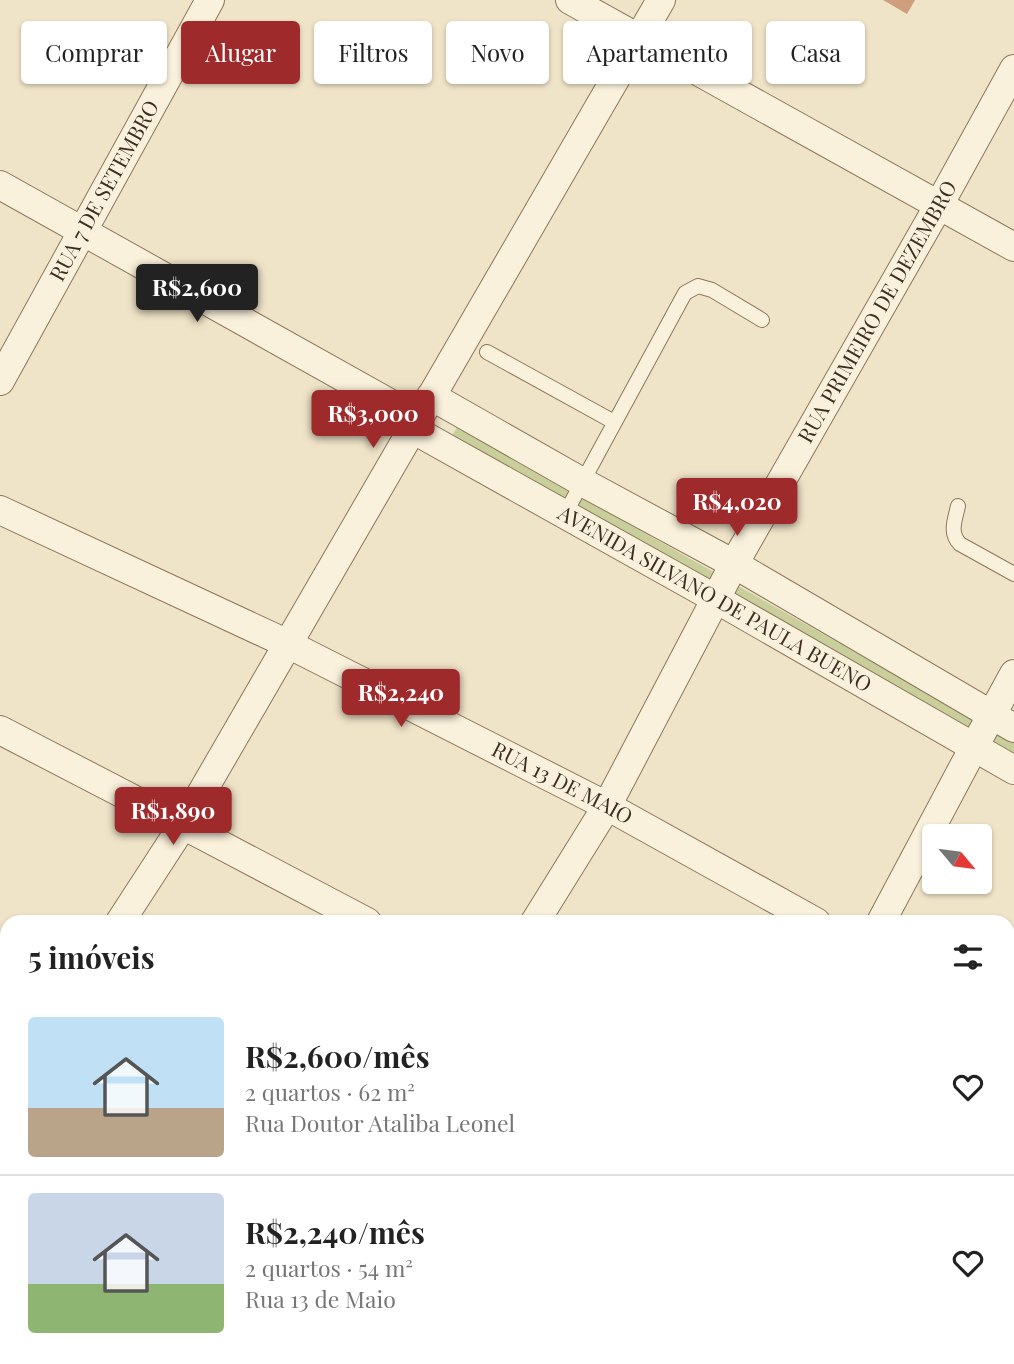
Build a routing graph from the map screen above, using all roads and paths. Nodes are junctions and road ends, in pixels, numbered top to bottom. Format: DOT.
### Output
graph roads {
  1 [pos="210,0"];
  2 [pos="570,0"];
  3 [pos="661,0"];
  4 [pos="607,21"];
  5 [pos="649,21"];
  6 [pos="1014,69"];
  7 [pos="613,84"];
  8 [pos="720,84"];
  9 [pos="0,185"];
  10 [pos="939,205"];
  11 [pos="83,232"];
  12 [pos="1014,247"];
  13 [pos="762,320"];
  14 [pos="487,352"];
  15 [pos="0,381"];
  16 [pos="421,415"];
  17 [pos="614,422"];
  18 [pos="583,482"];
  19 [pos="958,506"];
  20 [pos="0,510"];
  21 [pos="565,514"];
  22 [pos="734,564"];
  23 [pos="1014,574"];
  24 [pos="716,599"];
  25 [pos="288,644"];
  26 [pos="1014,674"];
  27 [pos="1003,721"];
  28 [pos="0,730"];
  29 [pos="974,747"];
  30 [pos="1014,770"];
  31 [pos="607,806"];
  32 [pos="183,825"];
  33 [pos="125,915"];
  34 [pos="354,915"];
  35 [pos="540,915"];
  36 [pos="803,915"];
  37 [pos="885,915"];
  1 -- 11 [label="street, RUA 7 DE SETEMBRO"];
  2 -- 4 [label="street"];
  3 -- 5 [label="street"];
  6 -- 10 [label="street, RUA PRIMEIRO DE DEZEMBRO"];
  7 -- 16 [label="street"];
  8 -- 10 [label="street"];
  9 -- 11 [label="street"];
  10 -- 12 [label="street"];
  10 -- 22 [label="street, RUA PRIMEIRO DE DEZEMBRO"];
  11 -- 15 [label="street, RUA 7 DE SETEMBRO"];
  11 -- 16 [label="street"];
  13 -- 17 [label="lane"];
  14 -- 17 [label="lane"];
  16 -- 18 [label="street, AVENIDA SILVANO DE PAULA BUENO"];
  16 -- 21 [label="street, AVENIDA SILVANO DE PAULA BUENO"];
  16 -- 25 [label="street"];
  17 -- 18 [label="lane"];
  18 -- 21 [label="lane"];
  18 -- 22 [label="street, AVENIDA SILVANO DE PAULA BUENO"];
  19 -- 23 [label="lane"];
  20 -- 25 [label="street, RUA 13 DE MAIO"];
  21 -- 24 [label="street, AVENIDA SILVANO DE PAULA BUENO"];
  22 -- 24 [label="street, RUA PRIMEIRO DE DEZEMBRO"];
  22 -- 27 [label="street, AVENIDA SILVANO DE PAULA BUENO"];
  24 -- 29 [label="street, AVENIDA SILVANO DE PAULA BUENO"];
  24 -- 31 [label="street, RUA PRIMEIRO DE DEZEMBRO"];
  25 -- 31 [label="street, RUA 13 DE MAIO"];
  25 -- 32 [label="street"];
  26 -- 27 [label="street"];
  27 -- 29 [label="street"];
  28 -- 32 [label="street"];
  29 -- 30 [label="street, AVENIDA SILVANO DE PAULA BUENO"];
  29 -- 37 [label="street"];
  31 -- 35 [label="street, RUA PRIMEIRO DE DEZEMBRO"];
  31 -- 36 [label="street, RUA 13 DE MAIO"];
  32 -- 33 [label="street"];
  32 -- 34 [label="street"];
}
